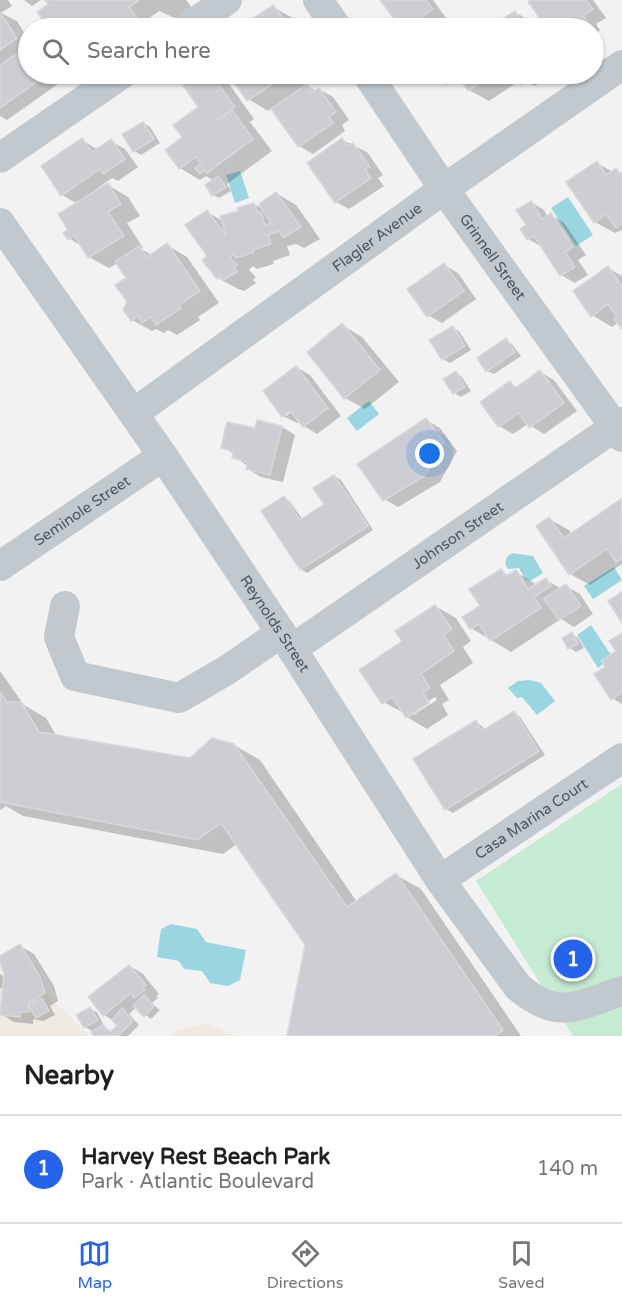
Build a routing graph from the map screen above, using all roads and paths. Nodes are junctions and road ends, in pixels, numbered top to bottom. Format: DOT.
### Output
graph roads {
  1 [pos="228,0"];
  2 [pos="318,0"];
  3 [pos="202,18"];
  4 [pos="330,18"];
  5 [pos="622,65"];
  6 [pos="604,78"];
  7 [pos="107,84"];
  8 [pos="374,84"];
  9 [pos="595,84"];
  10 [pos="0,158"];
  11 [pos="444,189"];
  12 [pos="0,223"];
  13 [pos="134,413"];
  14 [pos="620,429"];
  15 [pos="163,456"];
  16 [pos="0,566"];
  17 [pos="65,606"];
  18 [pos="287,641"];
  19 [pos="622,758"];
  20 [pos="440,880"];
  21 [pos="622,991"];
  1 -- 3 [label="street"];
  2 -- 4 [label="street"];
  5 -- 6 [label="street, Flagler Avenue"];
  7 -- 10 [label="street"];
  8 -- 11 [label="street, Grinnell Street"];
  9 -- 11 [label="street, Flagler Avenue"];
  11 -- 13 [label="street, Flagler Avenue"];
  11 -- 14 [label="street, Grinnell Street"];
  12 -- 13 [label="street, Reynolds Street"];
  13 -- 15 [label="street, Reynolds Street"];
  14 -- 18 [label="street, Johnson Street"];
  15 -- 16 [label="street, Seminole Street"];
  15 -- 18 [label="street, Reynolds Street"];
  17 -- 18 [label="street, Johnson Street"];
  18 -- 20 [label="street, Reynolds Street"];
  19 -- 20 [label="street, Casa Marina Court"];
  20 -- 21 [label="street, Reynolds Street"];
}
